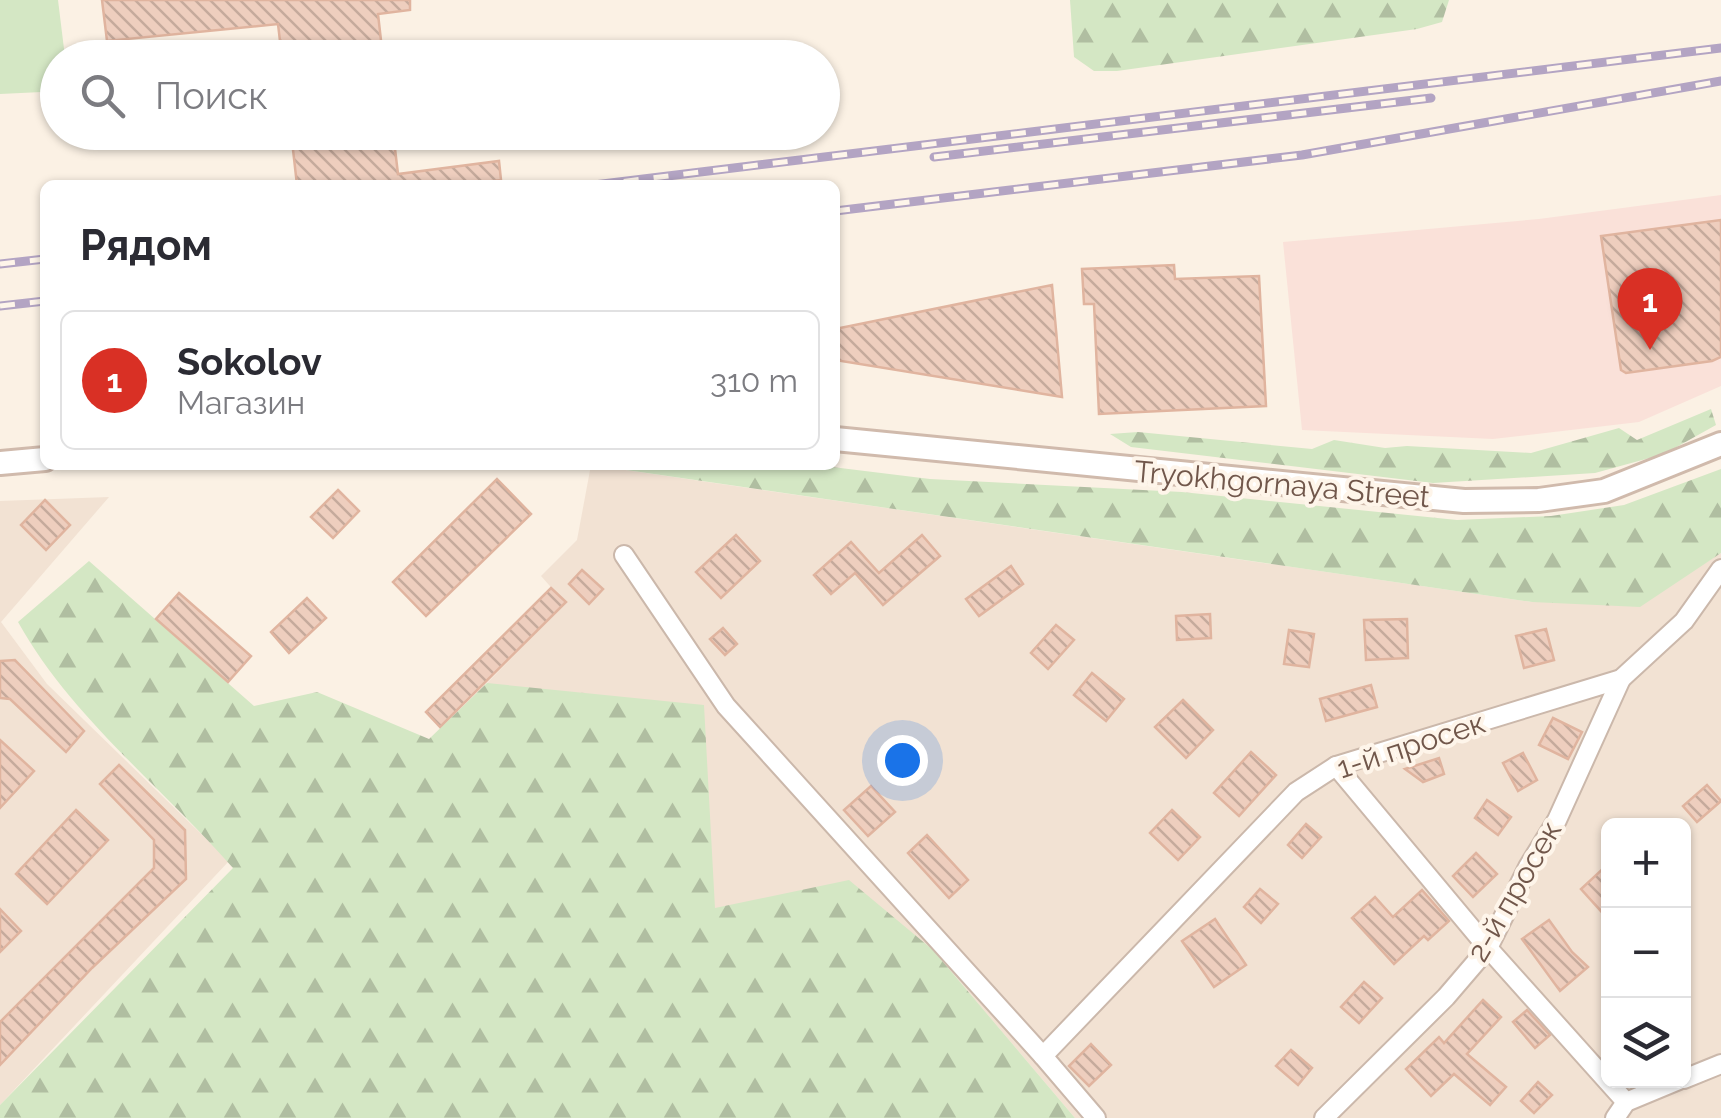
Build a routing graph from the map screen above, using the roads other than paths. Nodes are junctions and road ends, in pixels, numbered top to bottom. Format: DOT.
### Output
graph roads {
  1 [pos="840,439"];
  2 [pos="1721,444"];
  3 [pos="40,459"];
  4 [pos="0,463"];
  5 [pos="624,554"];
  6 [pos="1721,570"];
  7 [pos="1621,680"];
  8 [pos="1336,766"];
  9 [pos="1488,948"];
  10 [pos="1043,1056"];
  11 [pos="1721,1064"];
  12 [pos="1691,1076"];
  13 [pos="1661,1088"];
  14 [pos="1626,1102"];
  15 [pos="1096,1118"];
  16 [pos="1324,1118"];
  17 [pos="1615,1118"];
  1 -- 2 [label="street, Tryokhgornaya Street"];
  3 -- 4 [label="street"];
  5 -- 10 [label="street"];
  6 -- 7 [label="street, 1-й просек"];
  7 -- 8 [label="street, 1-й просек"];
  7 -- 9 [label="street, 2-й просек"];
  8 -- 9 [label="street"];
  8 -- 10 [label="street, 1-й просек"];
  9 -- 14 [label="street"];
  9 -- 16 [label="street, 2-й просек"];
  10 -- 15 [label="street"];
  11 -- 12 [label="street"];
  13 -- 14 [label="street"];
  14 -- 17 [label="street"];
}
